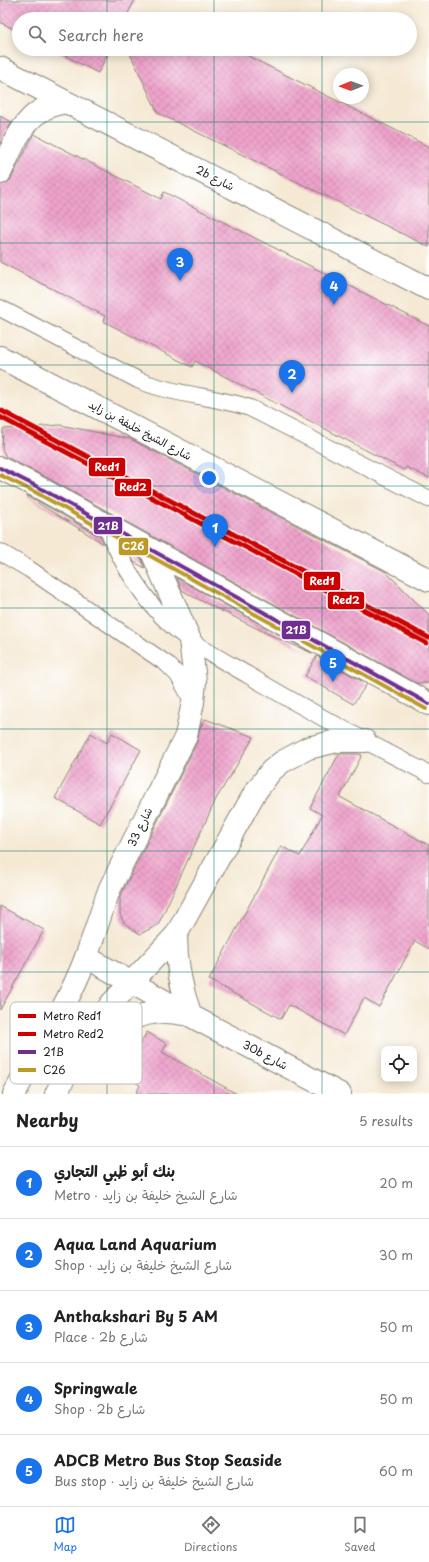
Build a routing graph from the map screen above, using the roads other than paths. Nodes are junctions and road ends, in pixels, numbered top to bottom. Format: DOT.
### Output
graph roads {
  1 [pos="0,68"];
  2 [pos="66,102"];
  3 [pos="0,173"];
  4 [pos="429,289"];
  5 [pos="0,308"];
  6 [pos="0,357"];
  7 [pos="0,468"];
  8 [pos="429,499"];
  9 [pos="106,525"];
  10 [pos="151,550"];
  11 [pos="0,552"];
  12 [pos="429,580"];
  13 [pos="190,640"];
  14 [pos="193,702"];
  15 [pos="429,704"];
  16 [pos="365,741"];
  17 [pos="429,774"];
  18 [pos="176,935"];
  19 [pos="86,957"];
  20 [pos="130,982"];
  21 [pos="66,1002"];
  22 [pos="112,1002"];
  23 [pos="142,1014"];
  24 [pos="191,1016"];
  25 [pos="20,1084"];
  26 [pos="61,1084"];
  27 [pos="14,1094"];
  28 [pos="56,1094"];
  29 [pos="340,1094"];
  1 -- 2 [label="street, 2b شارع"];
  2 -- 3 [label="street"];
  2 -- 4 [label="street, 2b شارع"];
  5 -- 8 [label="lane"];
  6 -- 12 [label="street, شارع الشيخ خليفة بن زايد"];
  7 -- 9 [label="street"];
  9 -- 10 [label="street"];
  9 -- 13 [label="lane"];
  10 -- 13 [label="street, شارع 33"];
  10 -- 15 [label="street"];
  11 -- 14 [label="lane"];
  13 -- 14 [label="street, شارع 33"];
  13 -- 16 [label="lane"];
  14 -- 19 [label="street, شارع 33"];
  16 -- 17 [label="lane"];
  16 -- 18 [label="street"];
  18 -- 20 [label="street"];
  18 -- 24 [label="street"];
  19 -- 20 [label="street, 30b شارع"];
  19 -- 21 [label="street, شارع 33"];
  20 -- 22 [label="street"];
  20 -- 24 [label="street, 30b شارع"];
  23 -- 24 [label="street, 30b شارع"];
  24 -- 29 [label="street, 30b شارع"];
  25 -- 27 [label="street, شارع 33"];
  26 -- 28 [label="street"];
}
